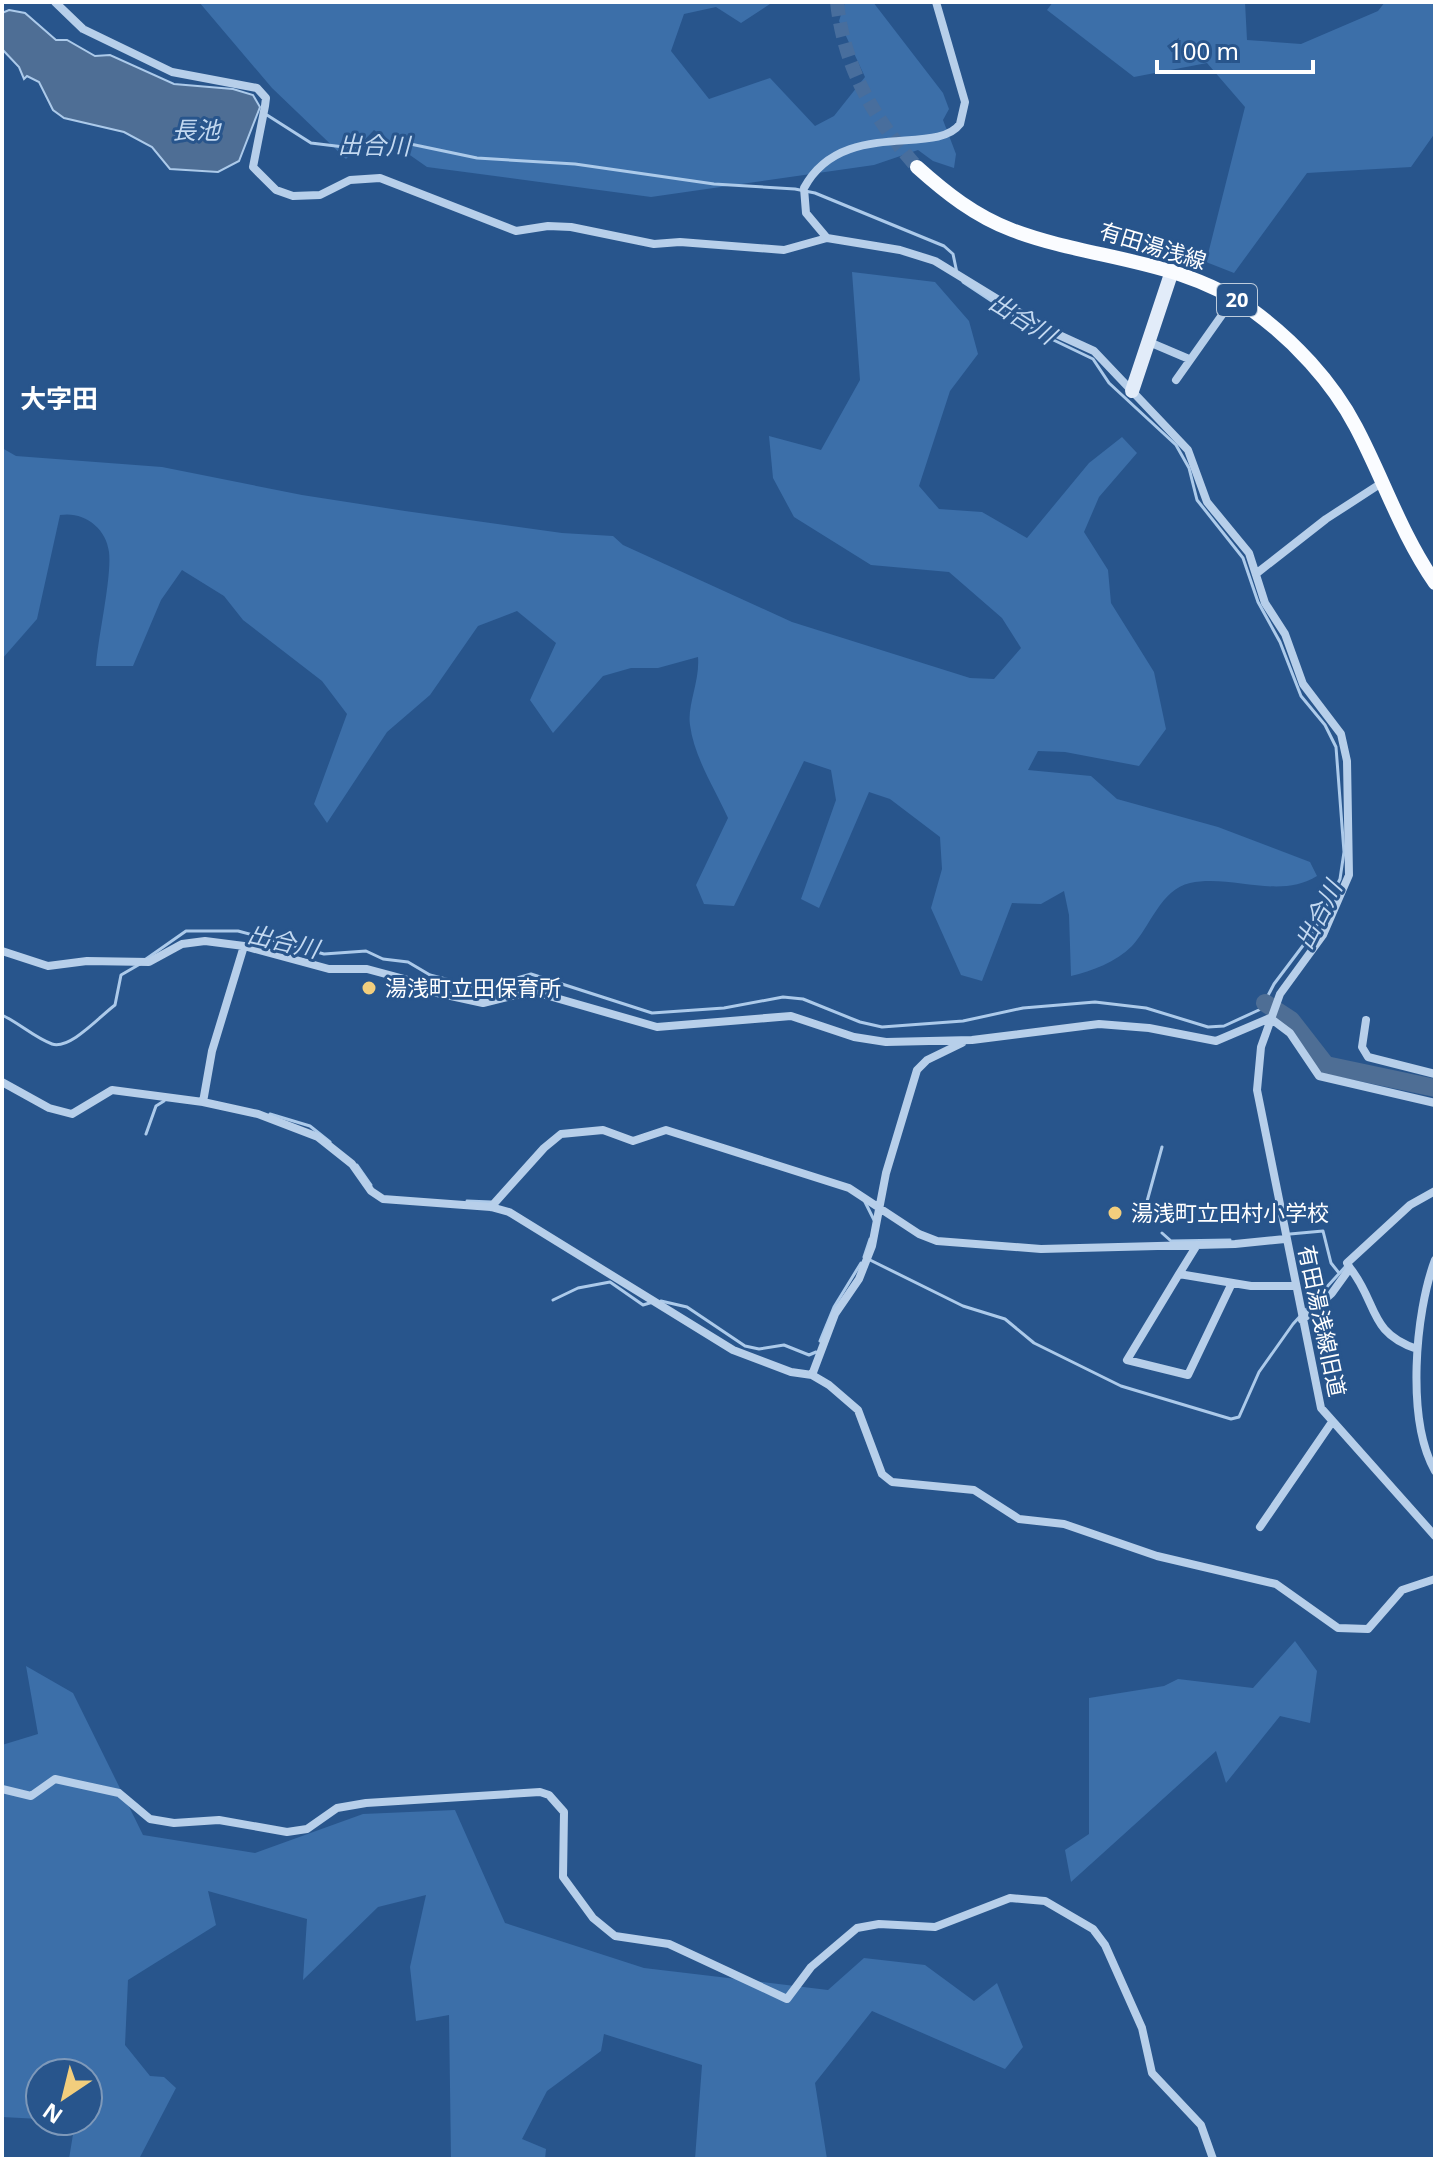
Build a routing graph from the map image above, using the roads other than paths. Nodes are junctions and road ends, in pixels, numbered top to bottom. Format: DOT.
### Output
graph roads {
  1 [pos="55,2"];
  2 [pos="936,2"];
  3 [pos="917,167"];
  4 [pos="827,238"];
  5 [pos="1172,271"];
  6 [pos="1234,298"];
  7 [pos="1149,342"];
  8 [pos="1189,359"];
  9 [pos="1176,380"];
  10 [pos="1132,391"];
  11 [pos="1380,484"];
  12 [pos="1257,573"];
  13 [pos="1435,583"];
  14 [pos="244,946"];
  15 [pos="2,951"];
  16 [pos="1270,1018"];
  17 [pos="1366,1020"];
  18 [pos="972,1040"];
  19 [pos="1435,1074"];
  20 [pos="2,1082"];
  21 [pos="203,1102"];
  22 [pos="1435,1103"];
  23 [pos="1435,1191"];
  24 [pos="491,1207"];
  25 [pos="880,1208"];
  26 [pos="1285,1239"];
  27 [pos="1197,1245"];
  28 [pos="1435,1260"];
  29 [pos="1350,1268"];
  30 [pos="1179,1274"];
  31 [pos="1232,1283"];
  32 [pos="1295,1286"];
  33 [pos="1302,1320"];
  34 [pos="1417,1349"];
  35 [pos="812,1375"];
  36 [pos="1332,1422"];
  37 [pos="1435,1471"];
  38 [pos="1260,1527"];
  39 [pos="1435,1536"];
  40 [pos="1435,1579"];
  41 [pos="2,1789"];
  42 [pos="1213,2159"];
  1 -- 4 [label="street"];
  2 -- 4 [label="street"];
  3 -- 5 [label="main road, 有田湯浅線 / 20"];
  4 -- 10 [label="street, 有田湯浅線旧道"];
  5 -- 6 [label="main road, 有田湯浅線 / 20"];
  5 -- 7 [label="street"];
  6 -- 8 [label="street"];
  6 -- 11 [label="main road, 有田湯浅線 / 20"];
  7 -- 8 [label="street"];
  7 -- 10 [label="street"];
  8 -- 9 [label="street"];
  10 -- 12 [label="street, 有田湯浅線旧道"];
  11 -- 12 [label="street"];
  11 -- 13 [label="main road, 有田湯浅線 / 20"];
  12 -- 16 [label="street, 有田湯浅線旧道"];
  14 -- 15 [label="street"];
  14 -- 18 [label="street"];
  14 -- 21 [label="street"];
  16 -- 18 [label="street"];
  16 -- 22 [label="street"];
  16 -- 26 [label="street, 有田湯浅線旧道"];
  17 -- 19 [label="street"];
  18 -- 25 [label="street"];
  20 -- 21 [label="street"];
  21 -- 24 [label="street"];
  23 -- 29 [label="street"];
  24 -- 25 [label="street"];
  24 -- 35 [label="street"];
  25 -- 27 [label="street"];
  25 -- 35 [label="street"];
  26 -- 27 [label="street"];
  26 -- 32 [label="street, 有田湯浅線旧道"];
  27 -- 30 [label="street"];
  28 -- 34 [label="street"];
  29 -- 33 [label="street"];
  29 -- 34 [label="street"];
  30 -- 31 [label="street"];
  30 -- 31 [label="street"];
  31 -- 32 [label="street"];
  32 -- 33 [label="street, 有田湯浅線旧道"];
  33 -- 36 [label="street, 有田湯浅線旧道"];
  34 -- 37 [label="street"];
  35 -- 40 [label="street"];
  36 -- 38 [label="street"];
  36 -- 39 [label="street, 有田湯浅線旧道"];
  41 -- 42 [label="street"];
}
